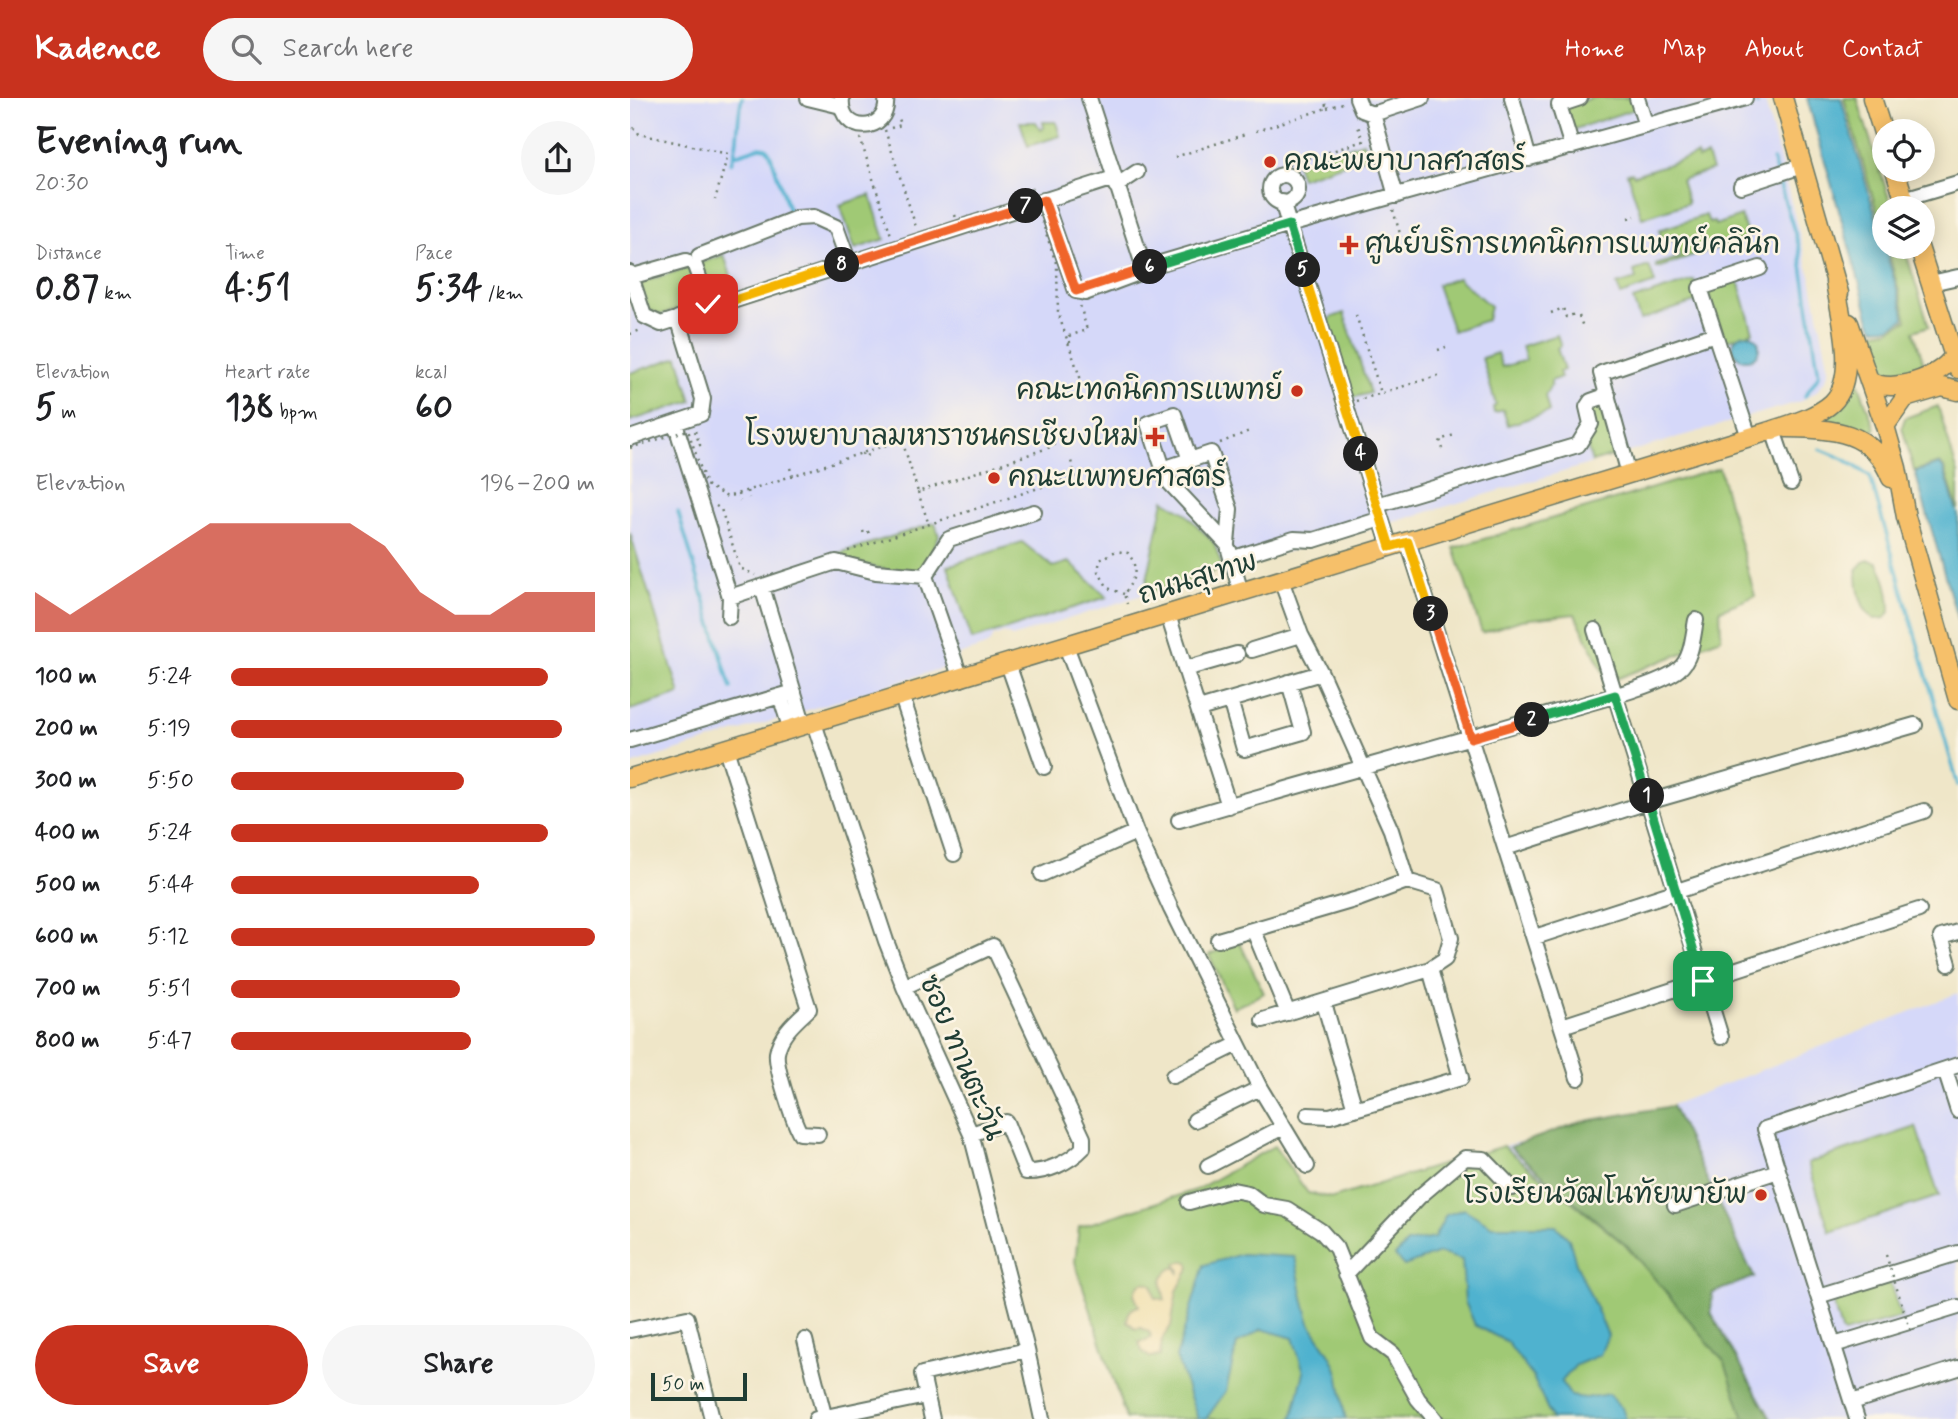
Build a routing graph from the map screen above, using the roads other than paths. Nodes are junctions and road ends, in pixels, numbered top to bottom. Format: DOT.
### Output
graph roads {
  1 [pos="808,98"];
  2 [pos="887,98"];
  3 [pos="1089,98"];
  4 [pos="1422,98"];
  5 [pos="1512,98"];
  6 [pos="1580,98"];
  7 [pos="1637,98"];
  8 [pos="1745,98"];
  9 [pos="1783,98"];
  10 [pos="1872,98"];
  11 [pos="842,102"];
  12 [pos="1354,103"];
  13 [pos="1373,114"];
  14 [pos="1879,119"];
  15 [pos="1646,126"];
  16 [pos="1572,147"];
  17 [pos="1529,159"];
  18 [pos="1802,166"];
  19 [pos="1138,172"];
  20 [pos="1115,182"];
  21 [pos="1958,183"];
  22 [pos="1741,186"];
  23 [pos="1926,196"];
  24 [pos="1392,197"];
  25 [pos="1282,202"];
  26 [pos="1040,203"];
  27 [pos="1289,225"];
  28 [pos="1923,259"];
  29 [pos="693,261"];
  30 [pos="849,263"];
  31 [pos="1160,265"];
  32 [pos="1144,268"];
  33 [pos="1760,268"];
  34 [pos="630,276"];
  35 [pos="1958,277"];
  36 [pos="1835,282"];
  37 [pos="1931,283"];
  38 [pos="1081,292"];
  39 [pos="710,308"];
  40 [pos="678,318"];
  41 [pos="1715,334"];
  42 [pos="1956,363"];
  43 [pos="1869,381"];
  44 [pos="1958,391"];
  45 [pos="1608,395"];
  46 [pos="682,424"];
  47 [pos="1885,426"];
  48 [pos="1777,429"];
  49 [pos="1749,437"];
  50 [pos="630,438"];
  51 [pos="1189,460"];
  52 [pos="1163,469"];
  53 [pos="1629,474"];
  54 [pos="1791,482"];
  55 [pos="1034,512"];
  56 [pos="1379,512"];
  57 [pos="1906,517"];
  58 [pos="1408,542"];
  59 [pos="1227,544"];
  60 [pos="1390,547"];
  61 [pos="1231,559"];
  62 [pos="925,576"];
  63 [pos="1281,580"];
  64 [pos="762,582"];
  65 [pos="1241,593"];
  66 [pos="730,597"];
  67 [pos="1168,615"];
  68 [pos="729,617"];
  69 [pos="1696,620"];
  70 [pos="1595,630"];
  71 [pos="1301,635"];
  72 [pos="1066,646"];
  73 [pos="1252,650"];
  74 [pos="1237,654"];
  75 [pos="1008,664"];
  76 [pos="1185,669"];
  77 [pos="1321,673"];
  78 [pos="961,679"];
  79 [pos="1289,682"];
  80 [pos="787,694"];
  81 [pos="1615,695"];
  82 [pos="902,696"];
  83 [pos="1230,700"];
  84 [pos="1958,700"];
  85 [pos="1199,709"];
  86 [pos="1915,725"];
  87 [pos="803,726"];
  88 [pos="1471,738"];
  89 [pos="630,740"];
  90 [pos="726,749"];
  91 [pos="1044,767"];
  92 [pos="1363,769"];
  93 [pos="630,778"];
  94 [pos="1648,802"];
  95 [pos="1229,806"];
  96 [pos="1924,811"];
  97 [pos="1179,820"];
  98 [pos="1136,832"];
  99 [pos="1505,848"];
  100 [pos="954,854"];
  101 [pos="1042,874"];
  102 [pos="1407,881"];
  103 [pos="1675,891"];
  104 [pos="1919,911"];
  105 [pos="1254,931"];
  106 [pos="1958,932"];
  107 [pos="1535,937"];
  108 [pos="1218,940"];
  109 [pos="1949,964"];
  110 [pos="1430,969"];
  111 [pos="1703,981"];
  112 [pos="904,987"];
  113 [pos="1324,1003"];
  114 [pos="1288,1013"];
  115 [pos="1263,1020"];
  116 [pos="1562,1026"];
  117 [pos="1721,1037"];
  118 [pos="1238,1044"];
  119 [pos="1952,1067"];
  120 [pos="1173,1076"];
  121 [pos="1578,1078"];
  122 [pos="1260,1088"];
  123 [pos="1356,1109"];
  124 [pos="1958,1111"];
  125 [pos="1308,1115"];
  126 [pos="1195,1121"];
  127 [pos="1283,1127"];
  128 [pos="818,1134"];
  129 [pos="971,1134"];
  130 [pos="1208,1166"];
  131 [pos="1307,1166"];
  132 [pos="1778,1171"];
  133 [pos="1513,1188"];
  134 [pos="1189,1202"];
  135 [pos="1675,1205"];
  136 [pos="1958,1253"];
  137 [pos="1346,1274"];
  138 [pos="1818,1296"];
  139 [pos="1958,1307"];
  140 [pos="630,1330"];
  141 [pos="805,1340"];
  142 [pos="1834,1345"];
  143 [pos="1027,1350"];
  144 [pos="1958,1368"];
  145 [pos="926,1396"];
  146 [pos="1852,1402"];
  147 [pos="822,1418"];
  148 [pos="712,1419"];
  149 [pos="932,1419"];
  150 [pos="1042,1419"];
  151 [pos="1435,1419"];
  152 [pos="1857,1419"];
  1 -- 11 [label="street"];
  2 -- 11 [label="street"];
  3 -- 20 [label="street"];
  4 -- 13 [label="street"];
  5 -- 17 [label="street"];
  6 -- 16 [label="street"];
  7 -- 15 [label="street"];
  8 -- 15 [label="street"];
  9 -- 18 [label="main road"];
  10 -- 14 [label="main road"];
  12 -- 13 [label="street"];
  13 -- 24 [label="street"];
  15 -- 16 [label="street"];
  16 -- 17 [label="street"];
  17 -- 24 [label="street"];
  18 -- 22 [label="street"];
  18 -- 36 [label="main road"];
  19 -- 20 [label="street"];
  20 -- 26 [label="street"];
  20 -- 32 [label="street"];
  21 -- 23 [label="street"];
  24 -- 27 [label="street"];
  25 -- 25 [label="street"];
  25 -- 27 [label="street"];
  26 -- 30 [label="street"];
  26 -- 38 [label="street"];
  27 -- 31 [label="street"];
  27 -- 56 [label="street"];
  28 -- 37 [label="main road"];
  29 -- 30 [label="street"];
  29 -- 34 [label="street"];
  29 -- 39 [label="street"];
  30 -- 39 [label="street"];
  31 -- 32 [label="street"];
  31 -- 38 [label="street"];
  32 -- 38 [label="street"];
  33 -- 41 [label="street"];
  34 -- 40 [label="street"];
  35 -- 37 [label="street"];
  36 -- 43 [label="main road"];
  36 -- 48 [label="main road, ถนนสุเทพ"];
  37 -- 42 [label="main road"];
  39 -- 40 [label="street"];
  40 -- 46 [label="street"];
  41 -- 45 [label="street"];
  41 -- 49 [label="street"];
  42 -- 43 [label="main road"];
  43 -- 47 [label="main road"];
  44 -- 47 [label="main road"];
  45 -- 53 [label="street"];
  45 -- 56 [label="street"];
  46 -- 50 [label="street"];
  46 -- 66 [label="street"];
  47 -- 57 [label="main road"];
  48 -- 49 [label="main road, ถนนสุเทพ"];
  48 -- 54 [label="street"];
  48 -- 57 [label="main road, ถนนสุเทพ"];
  49 -- 53 [label="main road, ถนนสุเทพ"];
  51 -- 52 [label="street"];
  51 -- 52 [label="street"];
  51 -- 59 [label="street"];
  52 -- 59 [label="street"];
  53 -- 58 [label="main road, ถนนสุเทพ"];
  55 -- 62 [label="street"];
  56 -- 60 [label="street"];
  56 -- 61 [label="street"];
  57 -- 84 [label="main road"];
  58 -- 60 [label="main road, ถนนสุเทพ"];
  58 -- 88 [label="street"];
  59 -- 61 [label="street"];
  60 -- 63 [label="main road, ถนนสุเทพ"];
  61 -- 65 [label="street"];
  62 -- 64 [label="street"];
  62 -- 78 [label="street"];
  63 -- 65 [label="main road, ถนนสุเทพ"];
  63 -- 71 [label="street"];
  64 -- 66 [label="street"];
  64 -- 80 [label="street, ซอย ทานตะวัน"];
  65 -- 67 [label="main road, ถนนสุเทพ"];
  66 -- 68 [label="street"];
  67 -- 72 [label="main road, ถนนสุเทพ"];
  67 -- 76 [label="street"];
  69 -- 81 [label="street"];
  70 -- 81 [label="street"];
  71 -- 73 [label="street"];
  71 -- 77 [label="street"];
  72 -- 75 [label="main road, ถนนสุเทพ"];
  72 -- 98 [label="street"];
  74 -- 76 [label="street"];
  75 -- 78 [label="main road, ถนนสุเทพ"];
  75 -- 91 [label="street"];
  76 -- 85 [label="street"];
  77 -- 79 [label="street"];
  77 -- 92 [label="street"];
  78 -- 82 [label="main road, ถนนสุเทพ"];
  79 -- 83 [label="street"];
  79 -- 83 [label="street"];
  80 -- 87 [label="street, ซอย ทานตะวัน"];
  80 -- 89 [label="street"];
  81 -- 88 [label="street"];
  81 -- 94 [label="street"];
  82 -- 87 [label="main road, ถนนสุเทพ"];
  82 -- 100 [label="street"];
  83 -- 85 [label="street"];
  85 -- 95 [label="street"];
  86 -- 94 [label="street"];
  87 -- 90 [label="main road, ถนนสุเทพ"];
  87 -- 112 [label="street, ซอย ทานตะวัน"];
  88 -- 92 [label="street"];
  88 -- 99 [label="street"];
  90 -- 93 [label="main road, ถนนสุเทพ"];
  90 -- 128 [label="street"];
  92 -- 95 [label="street"];
  92 -- 102 [label="street"];
  94 -- 99 [label="street"];
  94 -- 103 [label="street"];
  95 -- 97 [label="street"];
  96 -- 103 [label="street"];
  98 -- 101 [label="street"];
  98 -- 118 [label="street"];
  99 -- 107 [label="street"];
  102 -- 105 [label="street"];
  102 -- 110 [label="street"];
  103 -- 107 [label="street"];
  103 -- 111 [label="street"];
  104 -- 111 [label="street"];
  105 -- 108 [label="street"];
  105 -- 114 [label="street"];
  106 -- 109 [label="street"];
  107 -- 116 [label="street"];
  110 -- 113 [label="street"];
  110 -- 123 [label="street"];
  111 -- 116 [label="street"];
  111 -- 117 [label="street"];
  112 -- 129 [label="street, ซอย ทานตะวัน"];
  112 -- 129 [label="street"];
  113 -- 114 [label="street"];
  113 -- 123 [label="street"];
  114 -- 115 [label="street"];
  116 -- 121 [label="street"];
  118 -- 120 [label="street"];
  118 -- 122 [label="street"];
  119 -- 124 [label="street"];
  119 -- 132 [label="street"];
  122 -- 126 [label="street"];
  122 -- 127 [label="street"];
  123 -- 125 [label="street"];
  127 -- 130 [label="street"];
  127 -- 131 [label="street"];
  129 -- 143 [label="street, ซอย ทานตะวัน"];
  132 -- 135 [label="street"];
  132 -- 138 [label="street"];
  133 -- 137 [label="street"];
  134 -- 137 [label="street"];
  136 -- 138 [label="street"];
  137 -- 151 [label="street"];
  138 -- 142 [label="street"];
  139 -- 142 [label="street"];
  140 -- 148 [label="street"];
  141 -- 147 [label="street"];
  142 -- 146 [label="street"];
  143 -- 145 [label="street"];
  143 -- 150 [label="street, ซอย ทานตะวัน"];
  144 -- 146 [label="street"];
  145 -- 147 [label="street"];
  145 -- 149 [label="street"];
  146 -- 152 [label="street"];
}
